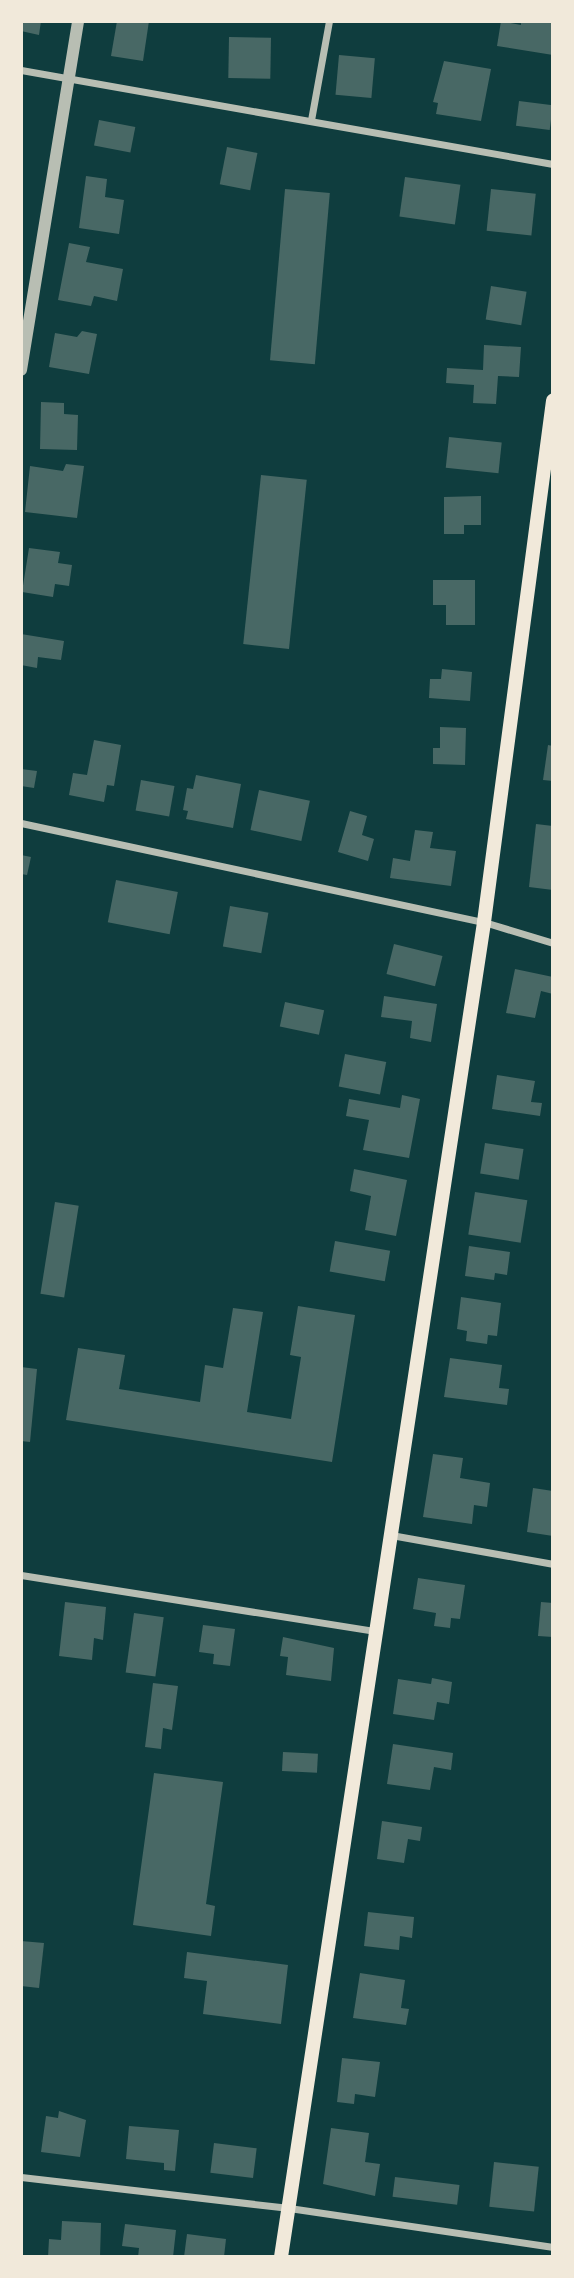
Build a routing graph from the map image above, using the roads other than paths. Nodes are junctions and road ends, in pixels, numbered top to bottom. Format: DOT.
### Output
graph roads {
  1 [pos="78,21"];
  2 [pos="329,21"];
  3 [pos="21,70"];
  4 [pos="66,81"];
  5 [pos="311,120"];
  6 [pos="553,164"];
  7 [pos="21,370"];
  8 [pos="553,401"];
  9 [pos="21,822"];
  10 [pos="484,922"];
  11 [pos="553,943"];
  12 [pos="391,1535"];
  13 [pos="553,1563"];
  14 [pos="21,1575"];
  15 [pos="377,1631"];
  16 [pos="21,2178"];
  17 [pos="289,2208"];
  18 [pos="553,2247"];
  19 [pos="281,2257"];
  1 -- 4 [label="street"];
  2 -- 5 [label="street"];
  3 -- 4 [label="street"];
  4 -- 5 [label="street"];
  4 -- 7 [label="street"];
  5 -- 6 [label="street"];
  8 -- 10 [label="main road"];
  9 -- 10 [label="street"];
  10 -- 11 [label="street"];
  10 -- 12 [label="main road"];
  12 -- 13 [label="street"];
  12 -- 15 [label="main road"];
  14 -- 15 [label="street"];
  15 -- 17 [label="main road"];
  16 -- 17 [label="street"];
  17 -- 18 [label="street"];
  17 -- 19 [label="main road"];
}
